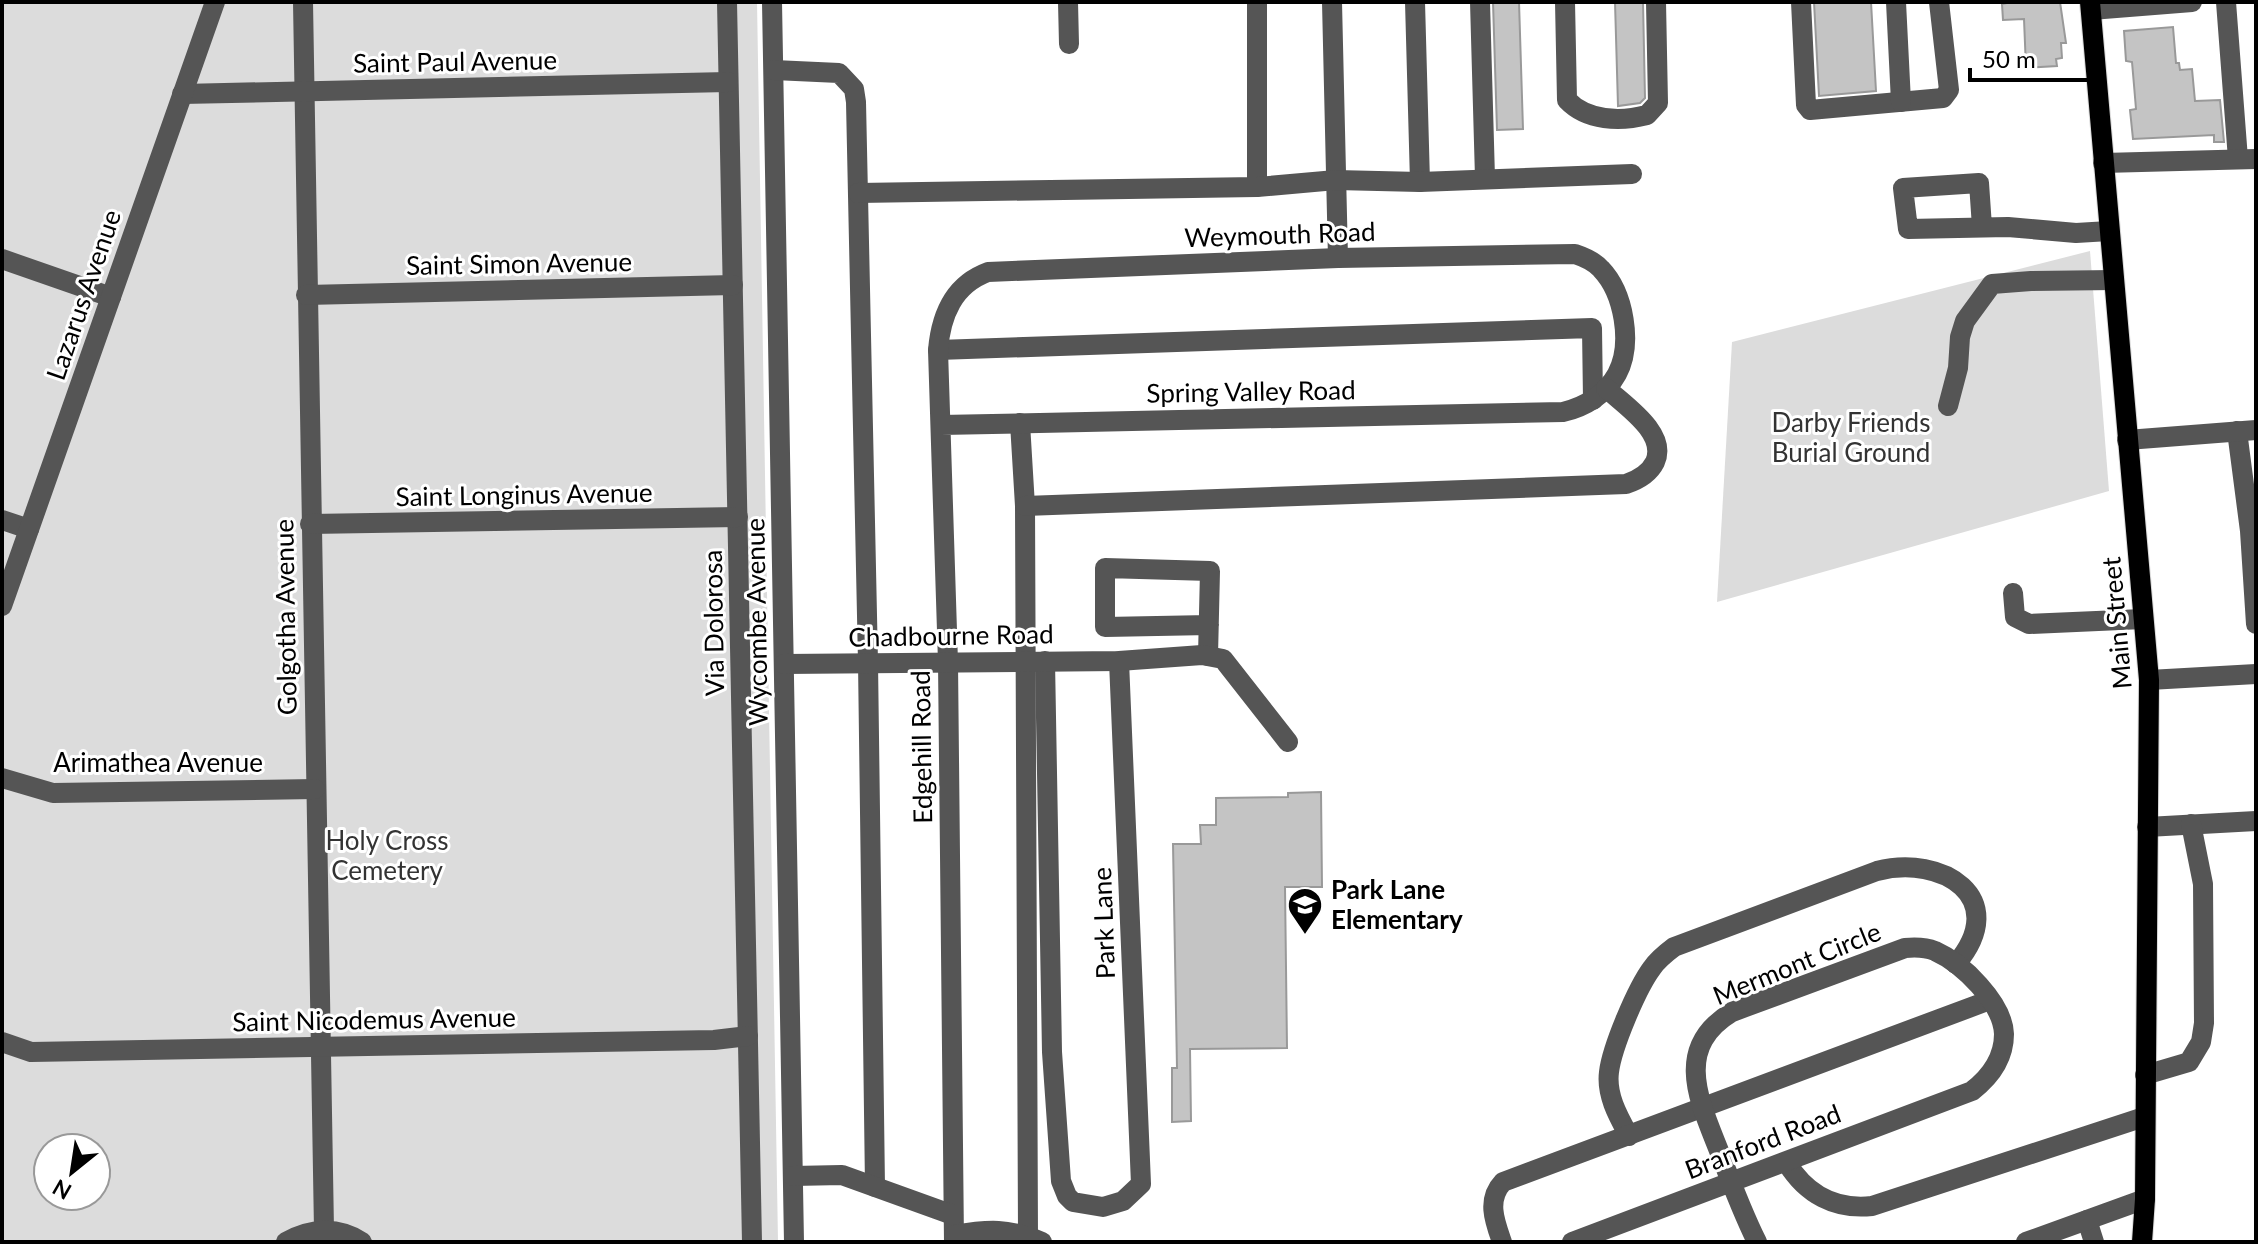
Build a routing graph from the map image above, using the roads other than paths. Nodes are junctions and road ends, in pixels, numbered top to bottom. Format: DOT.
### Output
graph roads {
  1 [pos="215,2"];
  2 [pos="303,2"];
  3 [pos="727,2"];
  4 [pos="772,2"];
  5 [pos="1068,2"];
  6 [pos="1257,2"];
  7 [pos="1332,2"];
  8 [pos="1415,2"];
  9 [pos="1480,2"];
  10 [pos="1565,2"];
  11 [pos="1656,2"];
  12 [pos="1801,2"];
  13 [pos="1896,2"];
  14 [pos="1939,2"];
  15 [pos="2192,2"];
  16 [pos="2226,2"];
  17 [pos="2090,6"];
  18 [pos="1069,44"];
  19 [pos="774,70"];
  20 [pos="728,82"];
  21 [pos="304,91"];
  22 [pos="182,94"];
  23 [pos="1901,102"];
  24 [pos="2247,159"];
  25 [pos="2103,163"];
  26 [pos="1632,174"];
  27 [pos="1485,178"];
  28 [pos="1336,180"];
  29 [pos="1420,182"];
  30 [pos="1257,187"];
  31 [pos="858,193"];
  32 [pos="1982,227"];
  33 [pos="2109,231"];
  34 [pos="1338,258"];
  35 [pos="2,259"];
  36 [pos="988,272"];
  37 [pos="2114,280"];
  38 [pos="733,285"];
  39 [pos="306,295"];
  40 [pos="111,297"];
  41 [pos="938,350"];
  42 [pos="1600,394"];
  43 [pos="1948,406"];
  44 [pos="1020,423"];
  45 [pos="941,425"];
  46 [pos="2246,430"];
  47 [pos="2127,440"];
  48 [pos="1025,506"];
  49 [pos="738,517"];
  50 [pos="2,520"];
  51 [pos="310,524"];
  52 [pos="29,529"];
  53 [pos="2013,593"];
  54 [pos="2,606"];
  55 [pos="2143,619"];
  56 [pos="2256,624"];
  57 [pos="1209,625"];
  58 [pos="1159,626"];
  59 [pos="1208,656"];
  60 [pos="1160,658"];
  61 [pos="1024,661"];
  62 [pos="1045,661"];
  63 [pos="1119,661"];
  64 [pos="868,662"];
  65 [pos="948,662"];
  66 [pos="784,664"];
  67 [pos="2256,674"];
  68 [pos="2149,680"];
  69 [pos="1288,742"];
  70 [pos="2,778"];
  71 [pos="315,789"];
  72 [pos="2256,821"];
  73 [pos="2191,824"];
  74 [pos="2147,827"];
  75 [pos="1956,964"];
  76 [pos="1990,1000"];
  77 [pos="748,1036"];
  78 [pos="2,1042"];
  79 [pos="320,1046"];
  80 [pos="2145,1075"];
  81 [pos="1972,1091"];
  82 [pos="1703,1109"];
  83 [pos="2144,1117"];
  84 [pos="1629,1136"];
  85 [pos="1787,1163"];
  86 [pos="793,1176"];
  87 [pos="1731,1183"];
  88 [pos="875,1187"];
  89 [pos="2145,1199"];
  90 [pos="2087,1220"];
  91 [pos="324,1230"];
  92 [pos="954,1231"];
  93 [pos="1035,1239"];
  94 [pos="797,1241"];
  95 [pos="1755,1241"];
  96 [pos="286,1242"];
  97 [pos="362,1242"];
  98 [pos="752,1242"];
  99 [pos="1502,1242"];
  100 [pos="1572,1242"];
  101 [pos="2026,1242"];
  102 [pos="2094,1242"];
  103 [pos="2142,1242"];
  1 -- 22 [label="street, Lazarus Avenue"];
  2 -- 21 [label="street, Golgotha Avenue"];
  3 -- 20 [label="street, Via Dolorosa"];
  4 -- 19 [label="street, Wycombe Avenue"];
  5 -- 18 [label="street"];
  6 -- 30 [label="street"];
  7 -- 28 [label="street"];
  8 -- 29 [label="street"];
  9 -- 27 [label="street"];
  10 -- 11 [label="street"];
  12 -- 23 [label="street"];
  13 -- 23 [label="street"];
  14 -- 23 [label="street"];
  15 -- 17 [label="street"];
  16 -- 24 [label="street"];
  17 -- 25 [label="main road, Main Street"];
  19 -- 31 [label="street"];
  19 -- 66 [label="street, Wycombe Avenue"];
  20 -- 21 [label="street, Saint Paul Avenue"];
  20 -- 38 [label="street, Via Dolorosa"];
  21 -- 22 [label="street, Saint Paul Avenue"];
  21 -- 39 [label="street, Golgotha Avenue"];
  22 -- 40 [label="street, Lazarus Avenue"];
  24 -- 25 [label="street"];
  25 -- 33 [label="main road, Main Street"];
  26 -- 27 [label="street"];
  27 -- 29 [label="street"];
  28 -- 29 [label="street"];
  28 -- 30 [label="street"];
  28 -- 34 [label="street"];
  30 -- 31 [label="street"];
  31 -- 64 [label="street"];
  32 -- 33 [label="street"];
  33 -- 37 [label="main road, Main Street"];
  34 -- 36 [label="street, Weymouth Road"];
  34 -- 42 [label="street, Weymouth Road"];
  35 -- 40 [label="street"];
  36 -- 41 [label="street, Edgehill Road"];
  37 -- 43 [label="street"];
  37 -- 47 [label="main road, Main Street"];
  38 -- 39 [label="street, Saint Simon Avenue"];
  38 -- 49 [label="street, Via Dolorosa"];
  39 -- 51 [label="street, Golgotha Avenue"];
  40 -- 52 [label="street, Lazarus Avenue"];
  41 -- 42 [label="street"];
  41 -- 45 [label="street, Edgehill Road"];
  42 -- 44 [label="street, Spring Valley Road"];
  42 -- 48 [label="street"];
  44 -- 45 [label="street, Spring Valley Road"];
  44 -- 48 [label="street"];
  45 -- 65 [label="street, Edgehill Road"];
  46 -- 47 [label="street"];
  46 -- 56 [label="street"];
  47 -- 55 [label="main road, Main Street"];
  48 -- 61 [label="street"];
  49 -- 51 [label="street, Saint Longinus Avenue"];
  49 -- 77 [label="street, Via Dolorosa"];
  50 -- 52 [label="street"];
  51 -- 71 [label="street, Golgotha Avenue"];
  52 -- 54 [label="street, Lazarus Avenue"];
  53 -- 55 [label="street"];
  55 -- 68 [label="main road, Main Street"];
  57 -- 58 [label="street"];
  57 -- 58 [label="street"];
  57 -- 59 [label="street"];
  58 -- 60 [label="street"];
  59 -- 60 [label="street, Chadbourne Road"];
  59 -- 69 [label="street"];
  60 -- 63 [label="street, Chadbourne Road"];
  61 -- 62 [label="street, Chadbourne Road"];
  61 -- 65 [label="street, Chadbourne Road"];
  61 -- 93 [label="street"];
  62 -- 63 [label="street, Chadbourne Road"];
  62 -- 63 [label="street, Park Lane"];
  64 -- 65 [label="street, Chadbourne Road"];
  64 -- 66 [label="street, Chadbourne Road"];
  64 -- 88 [label="street"];
  65 -- 92 [label="street, Edgehill Road"];
  66 -- 86 [label="street, Wycombe Avenue"];
  67 -- 68 [label="street"];
  68 -- 74 [label="main road, Main Street"];
  70 -- 71 [label="street, Arimathea Avenue"];
  71 -- 79 [label="street, Golgotha Avenue"];
  72 -- 73 [label="street"];
  73 -- 74 [label="street"];
  73 -- 80 [label="street"];
  74 -- 80 [label="main road, Main Street"];
  75 -- 76 [label="street, Mermont Circle"];
  75 -- 82 [label="street, Mermont Circle"];
  75 -- 84 [label="street"];
  76 -- 81 [label="street, Mermont Circle"];
  76 -- 82 [label="street"];
  77 -- 79 [label="street, Saint Nicodemus Avenue"];
  77 -- 98 [label="street, Via Dolorosa"];
  78 -- 79 [label="street, Saint Nicodemus Avenue"];
  79 -- 91 [label="street, Golgotha Avenue"];
  80 -- 83 [label="main road, Main Street"];
  81 -- 85 [label="street, Branford Road"];
  82 -- 84 [label="street"];
  82 -- 87 [label="street, Mermont Circle"];
  83 -- 85 [label="street"];
  83 -- 89 [label="main road, Main Street"];
  84 -- 99 [label="street"];
  85 -- 87 [label="street, Branford Road"];
  86 -- 88 [label="street"];
  86 -- 94 [label="street, Wycombe Avenue"];
  87 -- 95 [label="street, Mermont Circle"];
  87 -- 100 [label="street, Branford Road"];
  88 -- 92 [label="street"];
  89 -- 90 [label="street"];
  89 -- 103 [label="main road, Main Street"];
  90 -- 101 [label="street"];
  90 -- 102 [label="street"];
  91 -- 96 [label="street"];
  91 -- 97 [label="street"];
  92 -- 93 [label="street"];
}
